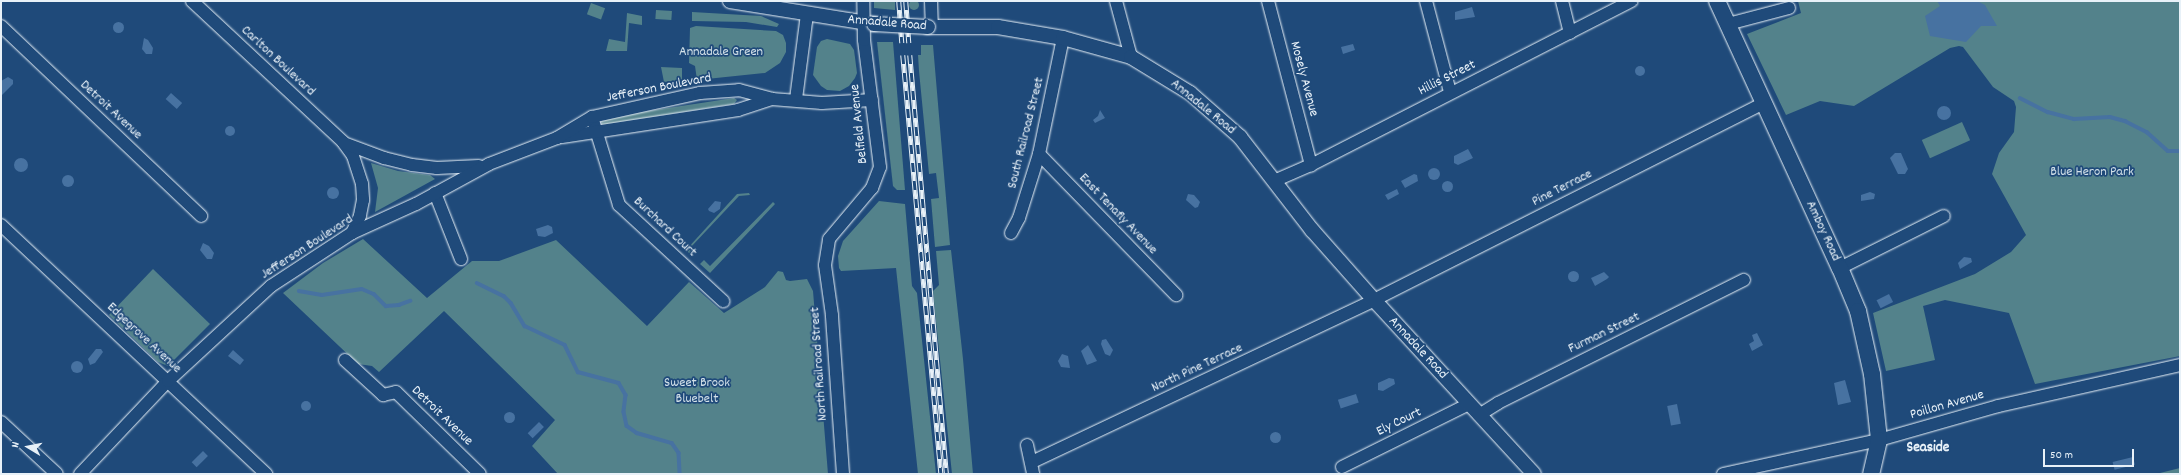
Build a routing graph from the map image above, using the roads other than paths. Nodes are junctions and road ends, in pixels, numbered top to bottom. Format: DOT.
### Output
graph roads {
  1 [pos="192,1"];
  2 [pos="730,1"];
  3 [pos="863,1"];
  4 [pos="931,1"];
  5 [pos="1116,1"];
  6 [pos="1268,1"];
  7 [pos="1426,1"];
  8 [pos="1562,1"];
  9 [pos="1632,1"];
  10 [pos="1717,1"];
  11 [pos="1789,8"];
  12 [pos="807,14"];
  13 [pos="868,23"];
  14 [pos="1728,24"];
  15 [pos="1,26"];
  16 [pos="930,27"];
  17 [pos="1570,33"];
  18 [pos="1063,38"];
  19 [pos="1132,57"];
  20 [pos="1450,92"];
  21 [pos="772,99"];
  22 [pos="796,99"];
  23 [pos="872,100"];
  24 [pos="1764,103"];
  25 [pos="592,117"];
  26 [pos="597,134"];
  27 [pos="557,138"];
  28 [pos="343,142"];
  29 [pos="1039,154"];
  30 [pos="489,164"];
  31 [pos="1311,165"];
  32 [pos="1274,181"];
  33 [pos="435,193"];
  34 [pos="201,216"];
  35 [pos="1944,216"];
  36 [pos="1,225"];
  37 [pos="352,233"];
  38 [pos="1011,233"];
  39 [pos="826,253"];
  40 [pos="461,259"];
  41 [pos="1840,268"];
  42 [pos="1744,280"];
  43 [pos="1176,295"];
  44 [pos="1374,300"];
  45 [pos="723,302"];
  46 [pos="345,360"];
  47 [pos="2180,366"];
  48 [pos="168,381"];
  49 [pos="1469,404"];
  50 [pos="1480,415"];
  51 [pos="1,422"];
  52 [pos="1879,440"];
  53 [pos="1027,445"];
  54 [pos="1342,467"];
  55 [pos="1033,468"];
  56 [pos="56,474"];
  57 [pos="80,474"];
  58 [pos="266,474"];
  59 [pos="480,474"];
  60 [pos="843,474"];
  61 [pos="1534,474"];
  62 [pos="1723,474"];
  63 [pos="1871,474"];
  1 -- 28 [label="street, Carlton Boulevard"];
  2 -- 12 [label="street, Annadale Road"];
  3 -- 13 [label="street, Belfield Avenue"];
  4 -- 16 [label="street"];
  5 -- 19 [label="street"];
  6 -- 31 [label="street, Mosely Avenue"];
  7 -- 20 [label="street"];
  8 -- 17 [label="street"];
  9 -- 17 [label="street, Hillis Street"];
  10 -- 14 [label="main road, Amboy Road"];
  11 -- 14 [label="street"];
  12 -- 13 [label="street, Annadale Road"];
  12 -- 22 [label="street"];
  13 -- 16 [label="street, Annadale Road, bridge"];
  13 -- 23 [label="street, Belfield Avenue"];
  14 -- 24 [label="main road, Amboy Road"];
  15 -- 34 [label="street, Detroit Avenue"];
  16 -- 18 [label="street, Annadale Road"];
  17 -- 20 [label="street, Hillis Street"];
  18 -- 19 [label="street, Annadale Road"];
  18 -- 29 [label="street, South Railroad Street"];
  19 -- 32 [label="street, Annadale Road"];
  20 -- 31 [label="street, Hillis Street"];
  21 -- 22 [label="street, Jefferson Boulevard"];
  21 -- 25 [label="street, Jefferson Boulevard"];
  21 -- 26 [label="street, Jefferson Boulevard"];
  22 -- 23 [label="street, Jefferson Boulevard"];
  23 -- 39 [label="street, Belfield Avenue"];
  24 -- 41 [label="main road, Amboy Road"];
  24 -- 44 [label="street, Pine Terrace"];
  25 -- 26 [label="street, Burchard Court"];
  25 -- 27 [label="street, Jefferson Boulevard"];
  26 -- 27 [label="street, Jefferson Boulevard"];
  26 -- 45 [label="street, Burchard Court"];
  27 -- 30 [label="street, Jefferson Boulevard"];
  28 -- 30 [label="street, Carlton Boulevard"];
  28 -- 37 [label="street, Carlton Boulevard"];
  29 -- 38 [label="street, South Railroad Street"];
  29 -- 43 [label="street, East Tenafly Avenue"];
  30 -- 33 [label="street, Jefferson Boulevard"];
  31 -- 32 [label="street, Hillis Street"];
  32 -- 44 [label="street, Annadale Road"];
  33 -- 37 [label="street, Jefferson Boulevard"];
  33 -- 40 [label="street"];
  35 -- 41 [label="street"];
  36 -- 48 [label="street, Edgegrove Avenue"];
  37 -- 48 [label="street, Jefferson Boulevard"];
  39 -- 60 [label="street, North Railroad Street"];
  41 -- 52 [label="main road, Amboy Road"];
  42 -- 50 [label="street, Furman Street"];
  44 -- 49 [label="street, Annadale Road"];
  44 -- 55 [label="street, North Pine Terrace"];
  46 -- 59 [label="street, Detroit Avenue"];
  47 -- 52 [label="street, Poillon Avenue"];
  48 -- 57 [label="street, Jefferson Boulevard"];
  48 -- 58 [label="street, Edgegrove Avenue"];
  49 -- 50 [label="street, Annadale Road"];
  49 -- 54 [label="street, Ely Court"];
  50 -- 61 [label="street, Annadale Road"];
  51 -- 56 [label="street"];
  52 -- 62 [label="street, Poillon Avenue"];
  52 -- 63 [label="main road, Amboy Road"];
  53 -- 55 [label="street"];
}
